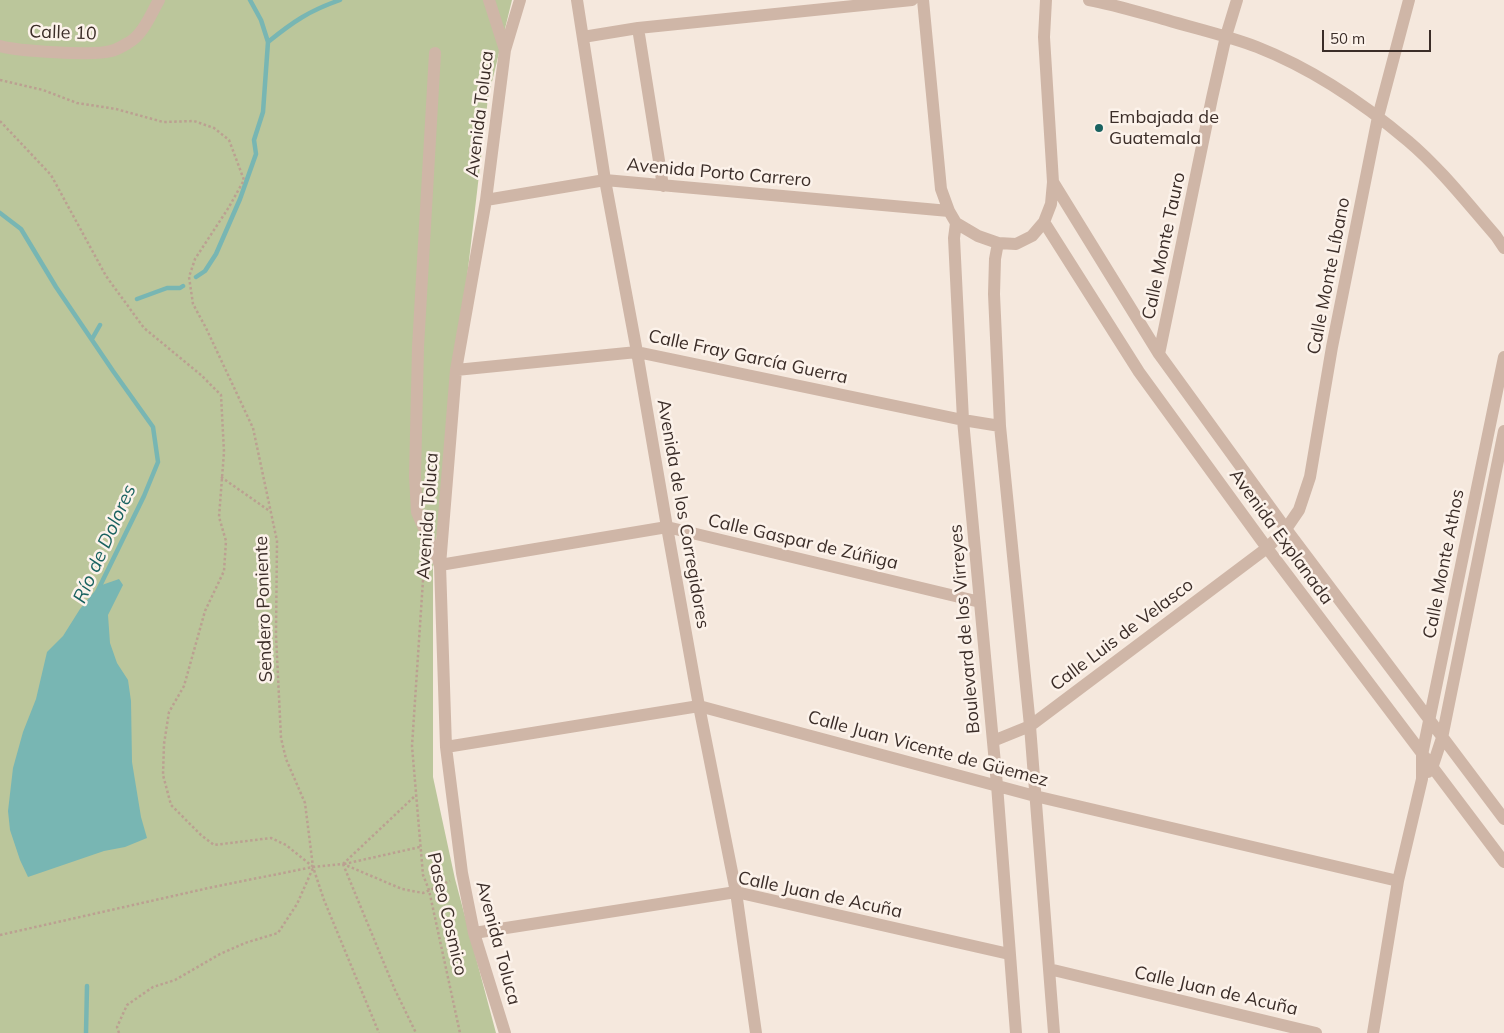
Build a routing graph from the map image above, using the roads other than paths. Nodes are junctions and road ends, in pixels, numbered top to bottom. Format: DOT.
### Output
graph roads {
  1 [pos="160,0"];
  2 [pos="489,0"];
  3 [pos="520,0"];
  4 [pos="577,0"];
  5 [pos="912,0"];
  6 [pos="923,0"];
  7 [pos="1046,0"];
  8 [pos="1090,0"];
  9 [pos="1237,0"];
  10 [pos="1409,0"];
  11 [pos="638,28"];
  12 [pos="1226,36"];
  13 [pos="583,37"];
  14 [pos="0,46"];
  15 [pos="505,50"];
  16 [pos="435,53"];
  17 [pos="1378,118"];
  18 [pos="605,180"];
  19 [pos="1053,182"];
  20 [pos="663,186"];
  21 [pos="486,200"];
  22 [pos="952,217"];
  23 [pos="1044,222"];
  24 [pos="998,243"];
  25 [pos="1504,248"];
  26 [pos="638,352"];
  27 [pos="1159,354"];
  28 [pos="1504,356"];
  29 [pos="456,370"];
  30 [pos="963,420"];
  31 [pos="1000,426"];
  32 [pos="1504,431"];
  33 [pos="666,527"];
  34 [pos="1286,528"];
  35 [pos="1266,548"];
  36 [pos="440,565"];
  37 [pos="980,602"];
  38 [pos="699,706"];
  39 [pos="1430,720"];
  40 [pos="1030,726"];
  41 [pos="1442,738"];
  42 [pos="993,741"];
  43 [pos="446,747"];
  44 [pos="1422,756"];
  45 [pos="1432,768"];
  46 [pos="1422,780"];
  47 [pos="997,785"];
  48 [pos="1035,796"];
  49 [pos="1504,819"];
  50 [pos="1504,862"];
  51 [pos="1398,881"];
  52 [pos="736,892"];
  53 [pos="474,933"];
  54 [pos="1009,954"];
  55 [pos="1049,969"];
  56 [pos="505,1033"];
  57 [pos="756,1033"];
  58 [pos="1016,1033"];
  59 [pos="1054,1033"];
  60 [pos="1316,1033"];
  61 [pos="1373,1033"];
  1 -- 14 [label="street, Calle 10"];
  2 -- 15 [label="street"];
  3 -- 15 [label="street, Avenida Toluca"];
  4 -- 13 [label="street, Avenida de los Corregidores"];
  5 -- 11 [label="street"];
  6 -- 22 [label="street"];
  7 -- 19 [label="street"];
  8 -- 12 [label="street"];
  9 -- 12 [label="street, Calle Monte Tauro"];
  10 -- 17 [label="street, Calle Monte Líbano"];
  11 -- 13 [label="street"];
  11 -- 20 [label="street"];
  12 -- 17 [label="street"];
  12 -- 27 [label="street, Calle Monte Tauro"];
  13 -- 18 [label="street, Avenida de los Corregidores"];
  15 -- 21 [label="street, Avenida Toluca"];
  16 -- 36 [label="street"];
  17 -- 25 [label="street"];
  17 -- 34 [label="street, Calle Monte Líbano"];
  18 -- 20 [label="street, Avenida Porto Carrero"];
  18 -- 21 [label="street, Avenida Porto Carrero"];
  18 -- 26 [label="street, Avenida de los Corregidores"];
  19 -- 23 [label="street"];
  19 -- 27 [label="street, Avenida Explanada"];
  20 -- 22 [label="street, Avenida Porto Carrero"];
  21 -- 29 [label="street, Avenida Toluca"];
  22 -- 24 [label="street"];
  22 -- 30 [label="street, Boulevard de los Virreyes"];
  23 -- 24 [label="street"];
  23 -- 35 [label="street, Avenida Explanada"];
  24 -- 31 [label="street"];
  26 -- 29 [label="street, Calle Fray García Guerra"];
  26 -- 30 [label="street, Calle Fray García Guerra"];
  26 -- 33 [label="street, Avenida de los Corregidores"];
  27 -- 34 [label="street, Avenida Explanada"];
  28 -- 39 [label="street, Calle Monte Athos"];
  29 -- 36 [label="street, Avenida Toluca"];
  30 -- 31 [label="street, Calle Fray García Guerra"];
  30 -- 37 [label="street, Boulevard de los Virreyes"];
  31 -- 40 [label="street"];
  32 -- 41 [label="street, Calle Monte Athos"];
  33 -- 36 [label="street, Calle Gaspar de Zúñiga"];
  33 -- 37 [label="street, Calle Gaspar de Zúñiga"];
  33 -- 38 [label="street, Avenida de los Corregidores"];
  34 -- 35 [label="street, Calle Monte Líbano"];
  34 -- 39 [label="street, Avenida Explanada"];
  35 -- 40 [label="street, Calle Luis de Velasco"];
  35 -- 44 [label="street, Avenida Explanada"];
  36 -- 43 [label="street, Avenida Toluca"];
  37 -- 42 [label="street, Boulevard de los Virreyes"];
  38 -- 43 [label="street, Calle Juan Vicente de Güemez"];
  38 -- 47 [label="street, Calle Juan Vicente de Güemez"];
  38 -- 52 [label="street, Avenida de los Corregidores"];
  39 -- 41 [label="street, Avenida Explanada"];
  39 -- 44 [label="street, Calle Monte Athos"];
  40 -- 42 [label="street, Calle Luis de Velasco"];
  40 -- 48 [label="street"];
  41 -- 45 [label="street, Calle Monte Athos"];
  41 -- 49 [label="street, Avenida Explanada"];
  42 -- 47 [label="street, Boulevard de los Virreyes"];
  43 -- 53 [label="street, Avenida Toluca"];
  44 -- 45 [label="street, Avenida Explanada"];
  44 -- 46 [label="street, Calle Monte Athos"];
  45 -- 46 [label="street, Calle Monte Athos"];
  45 -- 50 [label="street, Avenida Explanada"];
  46 -- 51 [label="street, Calle Monte Athos"];
  47 -- 48 [label="street, Calle Juan Vicente de Güemez"];
  47 -- 54 [label="street, Boulevard de los Virreyes"];
  48 -- 51 [label="street, Calle Juan Vicente de Güemez"];
  48 -- 55 [label="street"];
  51 -- 61 [label="street, Calle Monte Athos"];
  52 -- 53 [label="street, Calle Juan de Acuña"];
  52 -- 54 [label="street, Calle Juan de Acuña"];
  52 -- 57 [label="street, Avenida de los Corregidores"];
  53 -- 56 [label="street, Avenida Toluca"];
  54 -- 58 [label="street, Boulevard de los Virreyes"];
  55 -- 59 [label="street"];
  55 -- 60 [label="street, Calle Juan de Acuña"];
}
